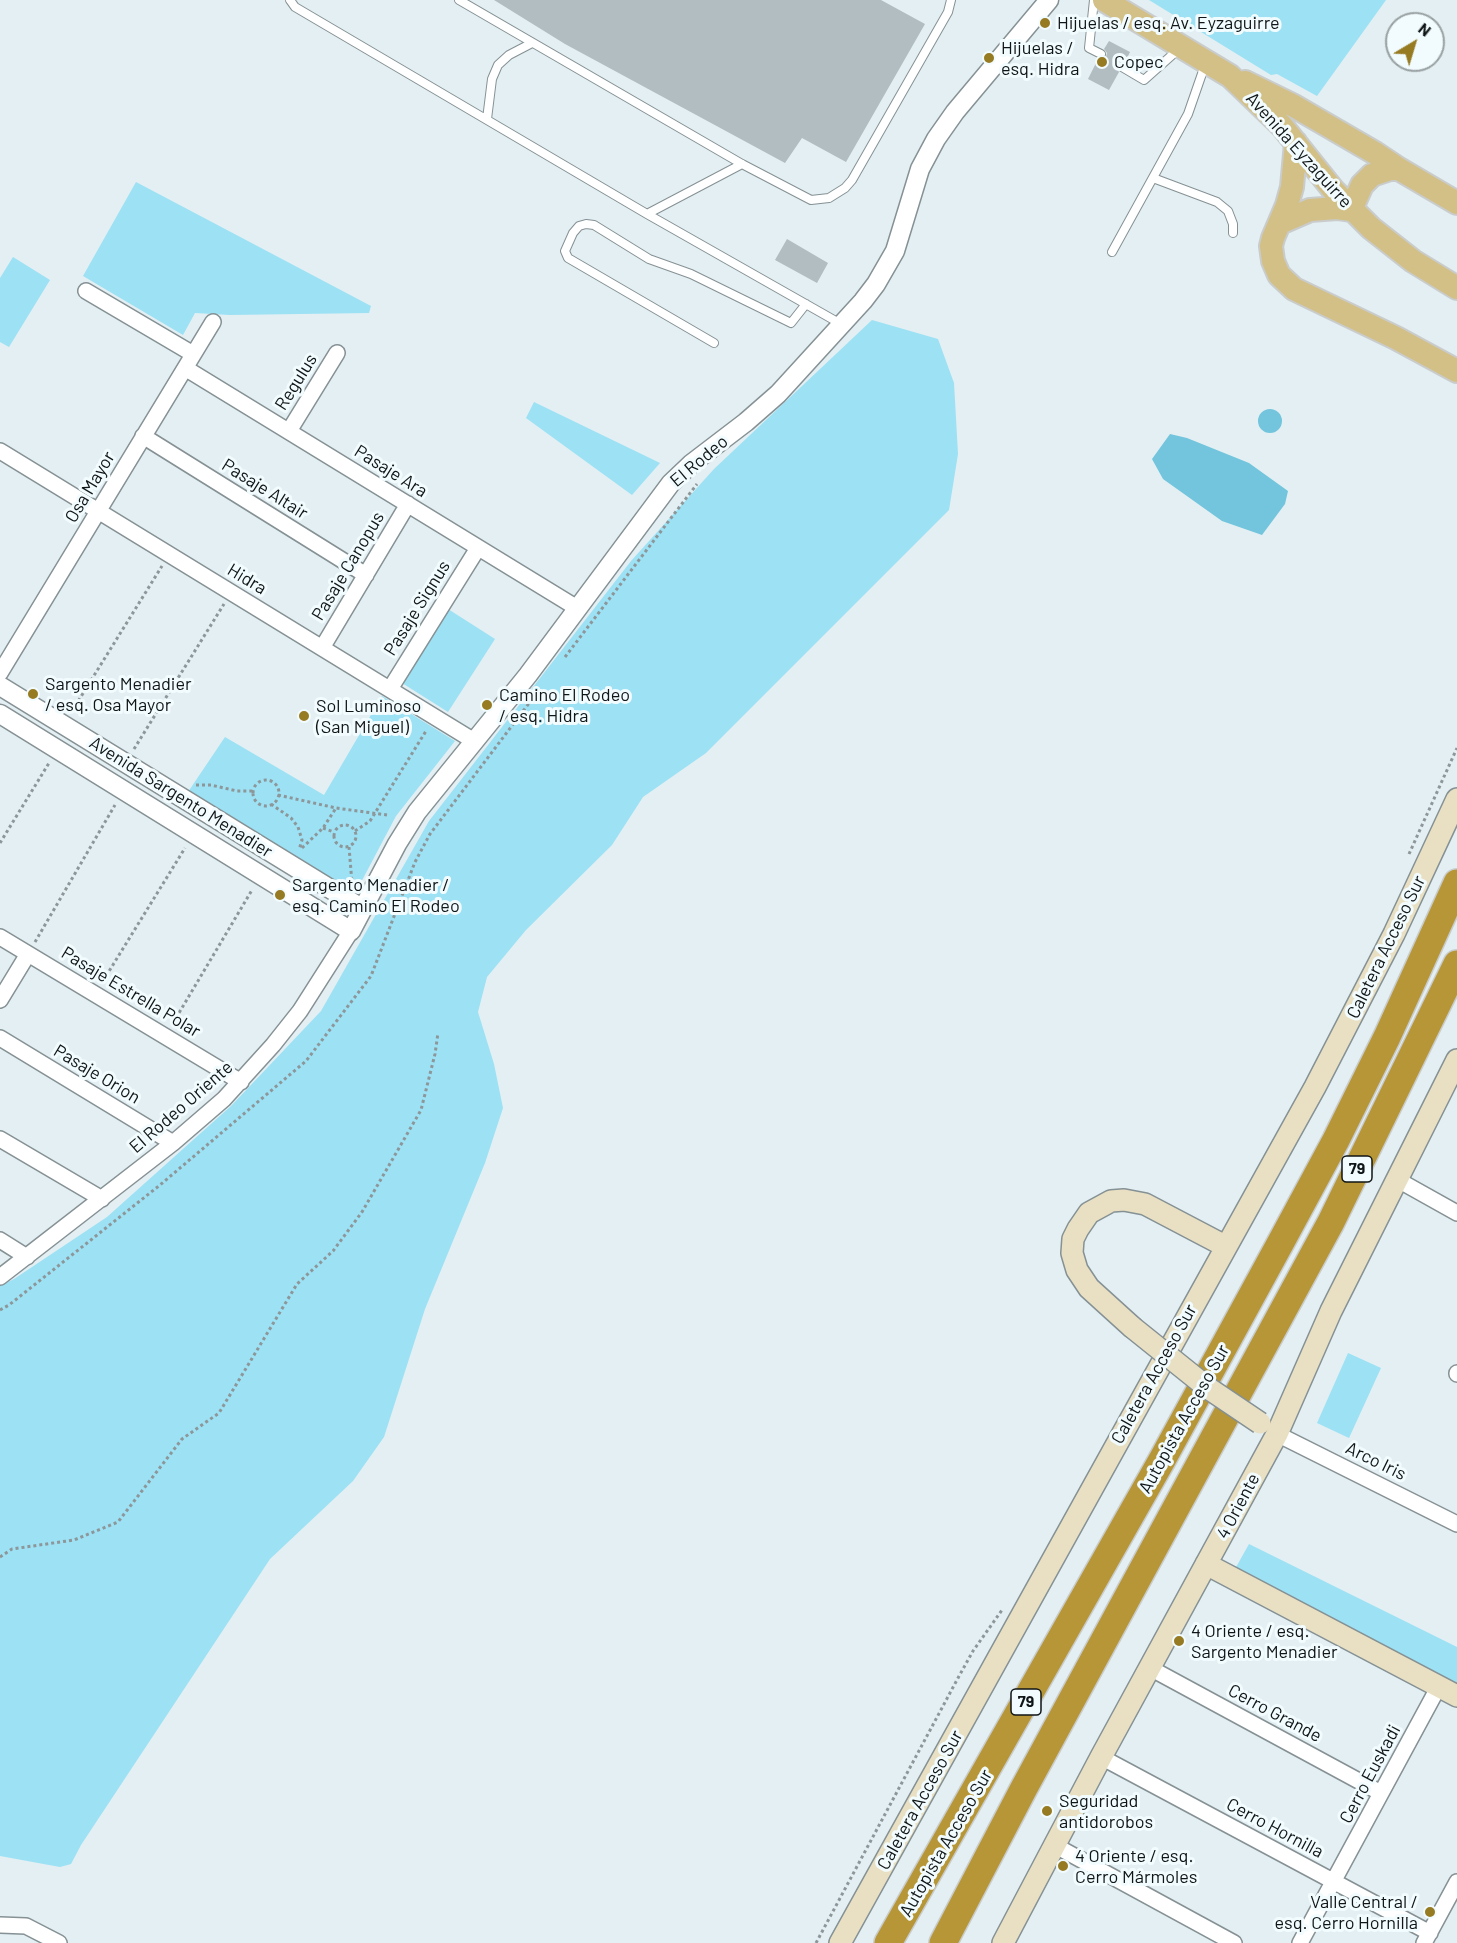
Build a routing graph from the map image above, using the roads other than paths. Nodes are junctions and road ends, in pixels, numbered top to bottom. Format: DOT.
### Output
graph roads {
  1 [pos="290,0"];
  2 [pos="459,0"];
  3 [pos="951,0"];
  4 [pos="1049,0"];
  5 [pos="1094,0"];
  6 [pos="1104,0"];
  7 [pos="532,43"];
  8 [pos="1182,46"];
  9 [pos="1101,54"];
  10 [pos="1207,61"];
  11 [pos="1122,67"];
  12 [pos="1230,76"];
  13 [pos="487,119"];
  14 [pos="1296,143"];
  15 [pos="742,164"];
  16 [pos="1399,169"];
  17 [pos="1153,178"];
  18 [pos="1457,203"];
  19 [pos="1351,210"];
  20 [pos="647,214"];
  21 [pos="1280,222"];
  22 [pos="1233,234"];
  23 [pos="1112,252"];
  24 [pos="1457,288"];
  25 [pos="87,291"];
  26 [pos="806,304"];
  27 [pos="213,322"];
  28 [pos="842,325"];
  29 [pos="714,343"];
  30 [pos="337,353"];
  31 [pos="189,361"];
  32 [pos="1457,371"];
  33 [pos="289,431"];
  34 [pos="143,436"];
  35 [pos="0,451"];
  36 [pos="408,504"];
  37 [pos="98,511"];
  38 [pos="478,548"];
  39 [pos="366,575"];
  40 [pos="577,608"];
  41 [pos="322,648"];
  42 [pos="0,673"];
  43 [pos="0,686"];
  44 [pos="390,689"];
  45 [pos="0,714"];
  46 [pos="474,741"];
  47 [pos="1457,799"];
  48 [pos="1457,883"];
  49 [pos="363,909"];
  50 [pos="351,931"];
  51 [pos="0,937"];
  52 [pos="28,954"];
  53 [pos="1457,964"];
  54 [pos="0,1000"];
  55 [pos="0,1038"];
  56 [pos="1455,1068"];
  57 [pos="241,1082"];
  58 [pos="0,1138"];
  59 [pos="173,1143"];
  60 [pos="1398,1180"];
  61 [pos="102,1199"];
  62 [pos="1457,1213"];
  63 [pos="0,1240"];
  64 [pos="1225,1246"];
  65 [pos="27,1257"];
  66 [pos="0,1277"];
  67 [pos="1268,1429"];
  68 [pos="1457,1524"];
  69 [pos="1206,1564"];
  70 [pos="1150,1668"];
  71 [pos="1448,1691"];
  72 [pos="1101,1757"];
  73 [pos="1381,1793"];
  74 [pos="1054,1845"];
  75 [pos="1334,1881"];
  76 [pos="1457,1882"];
  77 [pos="0,1925"];
  78 [pos="1427,1938"];
  79 [pos="1008,1941"];
  80 [pos="59,1943"];
  81 [pos="840,1943"];
  82 [pos="888,1943"];
  83 [pos="943,1943"];
  84 [pos="1234,1943"];
  85 [pos="1300,1943"];
  1 -- 13 [label="lane"];
  2 -- 7 [label="lane"];
  3 -- 15 [label="lane"];
  4 -- 28 [label="street, El Rodeo"];
  5 -- 9 [label="lane"];
  6 -- 8 [label="main road, Avenida Eyzaguirre"];
  7 -- 13 [label="lane"];
  7 -- 15 [label="lane"];
  8 -- 10 [label="main road, Avenida Eyzaguirre"];
  8 -- 11 [label="lane"];
  10 -- 12 [label="main road, Avenida Eyzaguirre"];
  10 -- 17 [label="lane"];
  12 -- 14 [label="main road, Avenida Eyzaguirre"];
  12 -- 16 [label="main road"];
  13 -- 20 [label="lane"];
  14 -- 19 [label="main road, Avenida Eyzaguirre"];
  14 -- 21 [label="main road"];
  15 -- 20 [label="lane"];
  16 -- 18 [label="main road"];
  16 -- 19 [label="main road"];
  17 -- 22 [label="lane"];
  17 -- 23 [label="lane"];
  19 -- 21 [label="main road"];
  19 -- 24 [label="main road, Avenida Eyzaguirre"];
  20 -- 26 [label="lane"];
  21 -- 32 [label="main road"];
  25 -- 31 [label="street, Pasaje Ara"];
  26 -- 28 [label="lane"];
  26 -- 29 [label="lane"];
  27 -- 31 [label="street, Osa Mayor"];
  28 -- 40 [label="street, El Rodeo"];
  30 -- 33 [label="street, Regulus"];
  31 -- 33 [label="street, Pasaje Ara"];
  31 -- 34 [label="street, Osa Mayor"];
  33 -- 36 [label="street, Pasaje Ara"];
  34 -- 37 [label="street, Osa Mayor"];
  34 -- 39 [label="street, Pasaje Altair"];
  35 -- 37 [label="street, Hidra"];
  36 -- 38 [label="street, Pasaje Ara"];
  36 -- 39 [label="street, Pasaje Canopus"];
  37 -- 41 [label="street, Hidra"];
  37 -- 42 [label="street, Osa Mayor"];
  38 -- 40 [label="street, Pasaje Ara"];
  38 -- 44 [label="street, Pasaje Signus"];
  39 -- 41 [label="street, Pasaje Canopus"];
  40 -- 46 [label="street, El Rodeo"];
  41 -- 44 [label="street, Hidra"];
  43 -- 49 [label="street, Avenida Sargento Menadier"];
  44 -- 46 [label="street, Hidra"];
  45 -- 50 [label="street, Avenida Sargento Menadier"];
  46 -- 49 [label="street, El Rodeo"];
  47 -- 64 [label="main road, Caletera Acceso Sur"];
  48 -- 82 [label="highway, Autopista Acceso Sur / 79"];
  49 -- 50 [label="street, El Rodeo"];
  50 -- 57 [label="street, El Rodeo Oriente"];
  51 -- 52 [label="street, Pasaje Estrella Polar"];
  52 -- 54 [label="street"];
  52 -- 57 [label="street, Pasaje Estrella Polar"];
  53 -- 83 [label="highway, Autopista Acceso Sur / 79"];
  55 -- 59 [label="street, Pasaje Orion"];
  56 -- 60 [label="main road, 4 Oriente"];
  57 -- 59 [label="street, El Rodeo Oriente"];
  58 -- 61 [label="street"];
  59 -- 61 [label="street, El Rodeo Oriente"];
  60 -- 62 [label="street"];
  60 -- 67 [label="main road, 4 Oriente"];
  61 -- 65 [label="street, El Rodeo Oriente"];
  63 -- 65 [label="street"];
  64 -- 67 [label="main road, bridge"];
  64 -- 81 [label="main road, Caletera Acceso Sur"];
  65 -- 66 [label="street, El Rodeo Oriente"];
  67 -- 68 [label="street, Arco Iris"];
  67 -- 69 [label="main road, 4 Oriente"];
  69 -- 70 [label="main road, 4 Oriente"];
  69 -- 71 [label="main road"];
  70 -- 72 [label="main road, 4 Oriente"];
  70 -- 73 [label="street, Cerro Grande"];
  71 -- 73 [label="street, Cerro Euskadi"];
  72 -- 74 [label="main road, 4 Oriente"];
  72 -- 75 [label="street, Cerro Hornilla"];
  73 -- 75 [label="street, Cerro Euskadi"];
  74 -- 79 [label="main road, 4 Oriente"];
  74 -- 84 [label="street"];
  75 -- 78 [label="street, Cerro Hornilla"];
  75 -- 85 [label="street, Cerro Euskadi"];
  76 -- 78 [label="street"];
  77 -- 80 [label="street"];
}
